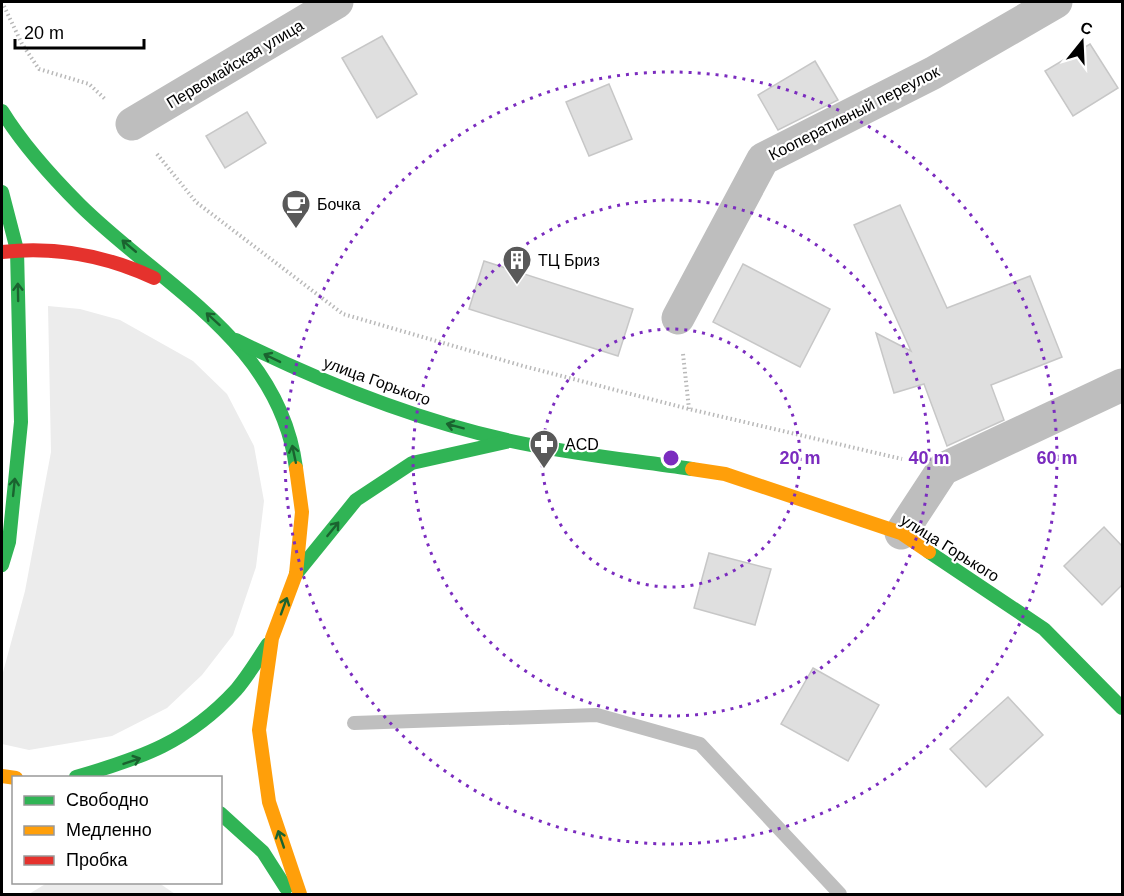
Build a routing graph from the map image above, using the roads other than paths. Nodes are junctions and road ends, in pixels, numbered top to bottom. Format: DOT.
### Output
graph roads {
  1 [pos="336,2"];
  2 [pos="1056,2"];
  3 [pos="2,111"];
  4 [pos="132,124"];
  5 [pos="2,192"];
  6 [pos="17,250"];
  7 [pos="2,252"];
  8 [pos="190,298"];
  9 [pos="678,318"];
  10 [pos="236,340"];
  11 [pos="1122,385"];
  12 [pos="511,441"];
  13 [pos="900,533"];
  14 [pos="2,565"];
  15 [pos="296,574"];
  16 [pos="272,638"];
  17 [pos="1122,708"];
  18 [pos="80,776"];
  19 [pos="222,815"];
  20 [pos="290,894"];
  21 [pos="300,894"];
  1 -- 4 [label="street, Первомайская улица"];
  2 -- 9 [label="street, Кооперативный переулок"];
  8 -- 3 [label="main road, one-way"];
  5 -- 6 [label="main road"];
  6 -- 7 [label="main road"];
  6 -- 8 [label="main road"];
  14 -- 6 [label="main road, one-way"];
  10 -- 8 [label="main road, one-way"];
  12 -- 10 [label="main road, улица Горького, one-way"];
  15 -- 10 [label="main road, one-way"];
  11 -- 13 [label="street"];
  12 -- 13 [label="main road, улица Горького"];
  15 -- 12 [label="main road, улица Горького, one-way"];
  13 -- 17 [label="main road, улица Горького"];
  16 -- 15 [label="main road, one-way"];
  18 -- 16 [label="main road, one-way"];
  21 -- 16 [label="main road, one-way"];
  19 -- 20 [label="main road"];
}
